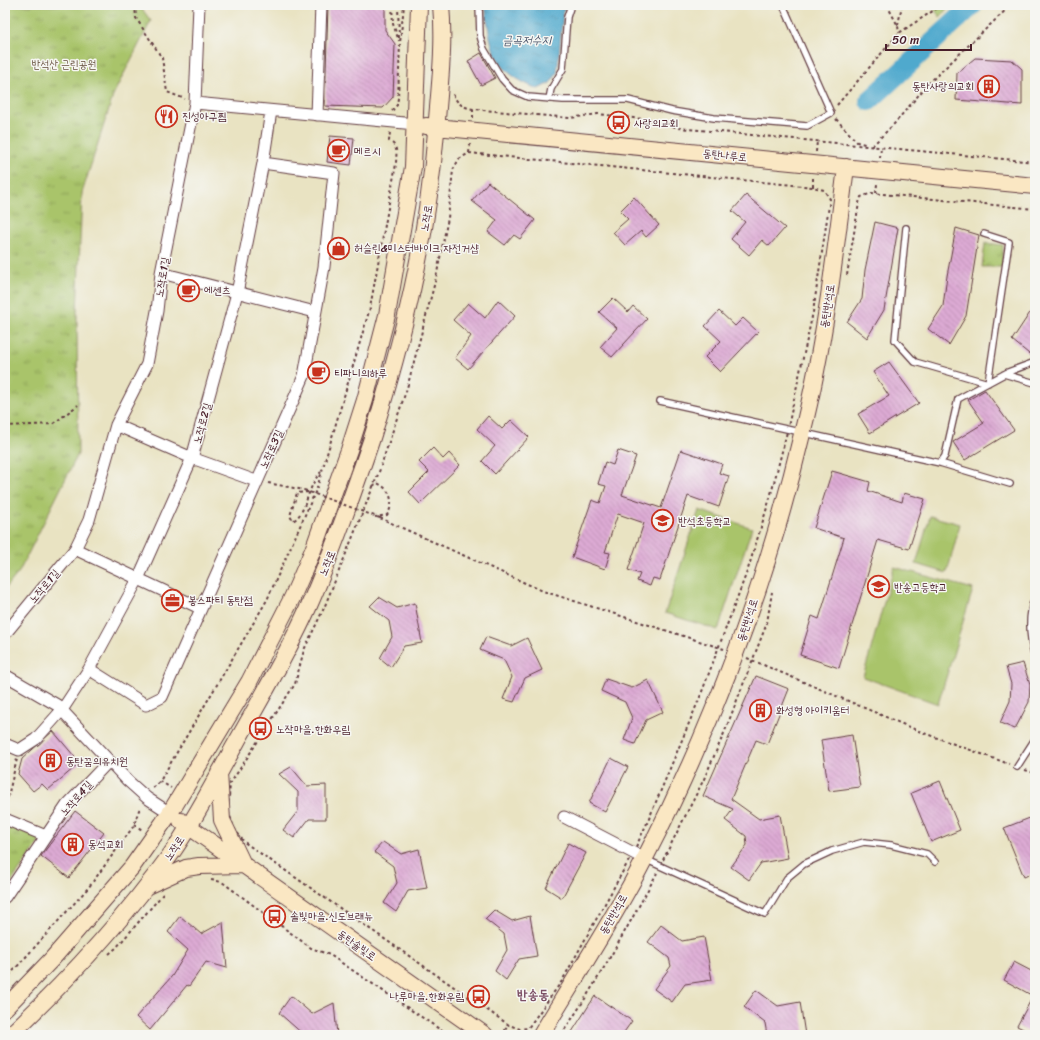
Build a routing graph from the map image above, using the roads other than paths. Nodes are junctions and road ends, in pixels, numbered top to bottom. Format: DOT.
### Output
graph roads {
  1 [pos="199,5"];
  2 [pos="321,5"];
  3 [pos="419,5"];
  4 [pos="441,5"];
  5 [pos="479,5"];
  6 [pos="571,5"];
  7 [pos="783,5"];
  8 [pos="418,59"];
  9 [pos="441,61"];
  10 [pos="549,99"];
  11 [pos="195,103"];
  12 [pos="271,111"];
  13 [pos="317,115"];
  14 [pos="415,124"];
  15 [pos="436,127"];
  16 [pos="263,163"];
  17 [pos="846,167"];
  18 [pos="1035,186"];
  19 [pos="408,199"];
  20 [pos="429,202"];
  21 [pos="906,228"];
  22 [pos="984,234"];
  23 [pos="161,273"];
  24 [pos="237,293"];
  25 [pos="315,312"];
  26 [pos="1035,362"];
  27 [pos="1004,374"];
  28 [pos="988,383"];
  29 [pos="1035,383"];
  30 [pos="660,402"];
  31 [pos="116,426"];
  32 [pos="795,432"];
  33 [pos="192,458"];
  34 [pos="940,463"];
  35 [pos="256,481"];
  36 [pos="1010,484"];
  37 [pos="75,549"];
  38 [pos="138,579"];
  39 [pos="1035,597"];
  40 [pos="200,608"];
  41 [pos="5,634"];
  42 [pos="1035,659"];
  43 [pos="89,669"];
  44 [pos="5,675"];
  45 [pos="62,710"];
  46 [pos="1035,739"];
  47 [pos="5,744"];
  48 [pos="109,761"];
  49 [pos="202,761"];
  50 [pos="1017,767"];
  51 [pos="219,773"];
  52 [pos="170,813"];
  53 [pos="564,817"];
  54 [pos="5,819"];
  55 [pos="188,826"];
  56 [pos="46,836"];
  57 [pos="639,856"];
  58 [pos="935,862"];
  59 [pos="243,865"];
  60 [pos="129,870"];
  61 [pos="145,887"];
  62 [pos="5,897"];
  63 [pos="5,1008"];
  64 [pos="10,1035"];
  65 [pos="485,1035"];
  66 [pos="542,1035"];
  1 -- 11 [label="street, 노작로1길"];
  2 -- 13 [label="street"];
  3 -- 8 [label="street, 노작로"];
  4 -- 9 [label="street, 노작로"];
  5 -- 10 [label="lane"];
  6 -- 10 [label="lane"];
  7 -- 10 [label="lane"];
  8 -- 9 [label="street"];
  8 -- 14 [label="street, 노작로"];
  9 -- 15 [label="street, 노작로"];
  11 -- 12 [label="street"];
  11 -- 23 [label="street, 노작로1길"];
  12 -- 13 [label="street"];
  12 -- 16 [label="street, 노작로2길"];
  13 -- 14 [label="street"];
  14 -- 15 [label="street, 동탄나루로"];
  14 -- 19 [label="street, 노작로"];
  15 -- 17 [label="street, 동탄나루로"];
  15 -- 20 [label="street, 노작로"];
  16 -- 24 [label="street, 노작로2길"];
  16 -- 25 [label="street, 노작로3길"];
  17 -- 18 [label="street, 동탄나루로"];
  17 -- 32 [label="street, 동탄반석로"];
  19 -- 20 [label="street"];
  19 -- 49 [label="street, 노작로"];
  20 -- 51 [label="street, 노작로"];
  21 -- 28 [label="lane"];
  22 -- 28 [label="lane"];
  23 -- 24 [label="street"];
  23 -- 31 [label="street, 노작로1길"];
  24 -- 25 [label="street"];
  24 -- 33 [label="street, 노작로2길"];
  25 -- 35 [label="street, 노작로3길"];
  26 -- 27 [label="lane"];
  27 -- 28 [label="lane"];
  27 -- 29 [label="lane"];
  28 -- 34 [label="lane"];
  30 -- 32 [label="lane"];
  31 -- 33 [label="street"];
  31 -- 37 [label="street, 노작로1길"];
  32 -- 34 [label="lane"];
  32 -- 57 [label="street, 동탄반석로"];
  33 -- 35 [label="street"];
  33 -- 38 [label="street, 노작로2길"];
  34 -- 36 [label="lane"];
  35 -- 40 [label="street, 노작로3길"];
  37 -- 38 [label="street"];
  37 -- 41 [label="street, 노작로1길"];
  38 -- 40 [label="street"];
  38 -- 43 [label="street, 노작로2길"];
  39 -- 42 [label="lane"];
  40 -- 43 [label="street, 노작로3길"];
  43 -- 45 [label="street, 노작로2길"];
  44 -- 45 [label="street"];
  45 -- 47 [label="street"];
  45 -- 48 [label="street"];
  46 -- 50 [label="lane"];
  48 -- 52 [label="street"];
  48 -- 56 [label="street, 노작로4길"];
  49 -- 51 [label="street"];
  49 -- 52 [label="street, 노작로"];
  51 -- 55 [label="street, 노작로"];
  51 -- 59 [label="street"];
  52 -- 55 [label="street, 동탄솔빛로"];
  52 -- 60 [label="street, 노작로"];
  53 -- 57 [label="street"];
  54 -- 56 [label="street"];
  55 -- 59 [label="street, 동탄솔빛로"];
  55 -- 61 [label="street, 노작로"];
  56 -- 62 [label="street, 노작로4길"];
  57 -- 58 [label="lane"];
  57 -- 66 [label="street, 동탄반석로"];
  59 -- 61 [label="street"];
  59 -- 65 [label="street, 동탄솔빛로"];
  60 -- 61 [label="street"];
  60 -- 63 [label="street, 노작로"];
  61 -- 64 [label="street, 노작로"];
}
